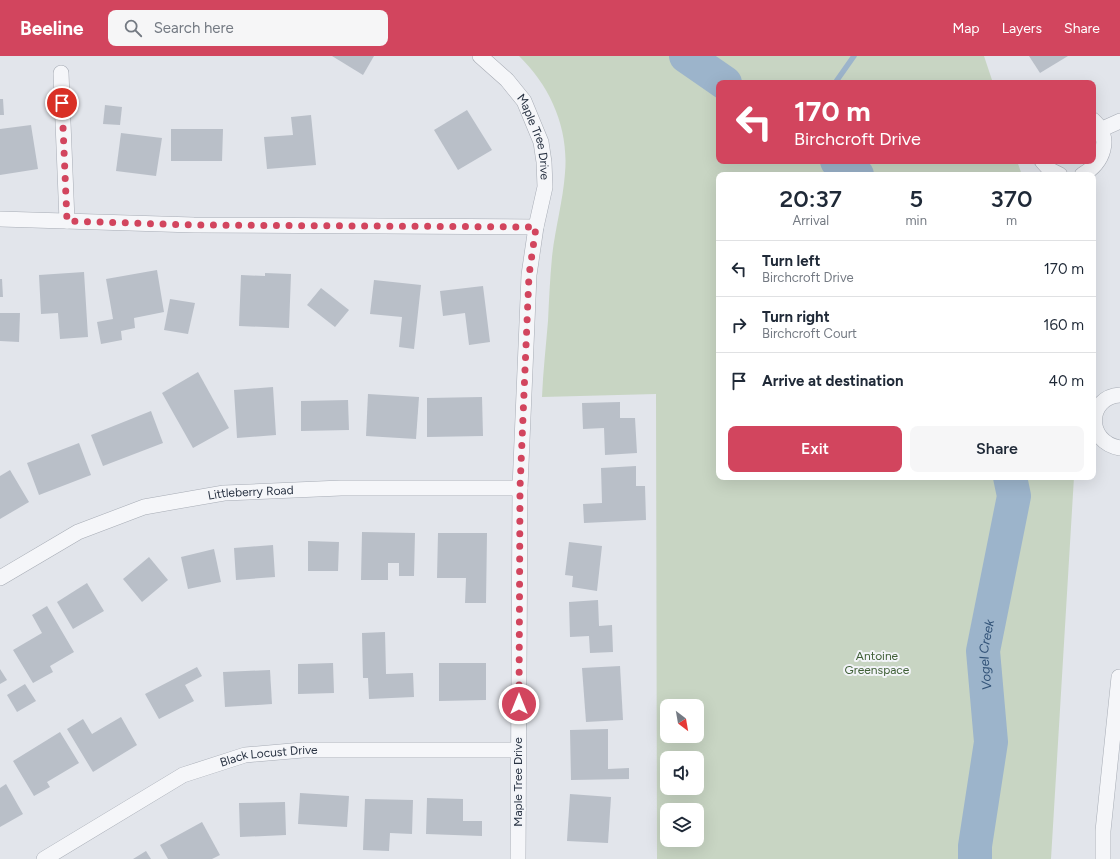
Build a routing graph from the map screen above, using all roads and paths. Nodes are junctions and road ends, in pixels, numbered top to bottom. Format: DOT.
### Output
graph roads {
  1 [pos="480,56"];
  2 [pos="61,73"];
  3 [pos="1120,121"];
  4 [pos="1097,125"];
  5 [pos="1045,164"];
  6 [pos="1054,172"];
  7 [pos="1087,172"];
  8 [pos="0,219"];
  9 [pos="67,221"];
  10 [pos="536,227"];
  11 [pos="1120,395"];
  12 [pos="1096,413"];
  13 [pos="1096,431"];
  14 [pos="1120,448"];
  15 [pos="520,488"];
  16 [pos="0,578"];
  17 [pos="1120,677"];
  18 [pos="518,750"];
  19 [pos="44,859"];
  20 [pos="518,859"];
  21 [pos="1103,859"];
  1 -- 10 [label="street, Maple Tree Drive"];
  2 -- 9 [label="street"];
  3 -- 4 [label="street"];
  4 -- 7 [label="street"];
  5 -- 6 [label="street"];
  8 -- 9 [label="street"];
  9 -- 10 [label="street"];
  10 -- 15 [label="street, Maple Tree Drive"];
  11 -- 12 [label="street"];
  13 -- 14 [label="street"];
  15 -- 16 [label="street, Littleberry Road"];
  15 -- 18 [label="street, Maple Tree Drive"];
  17 -- 21 [label="street"];
  18 -- 19 [label="street, Black Locust Drive"];
  18 -- 20 [label="street, Maple Tree Drive"];
}
